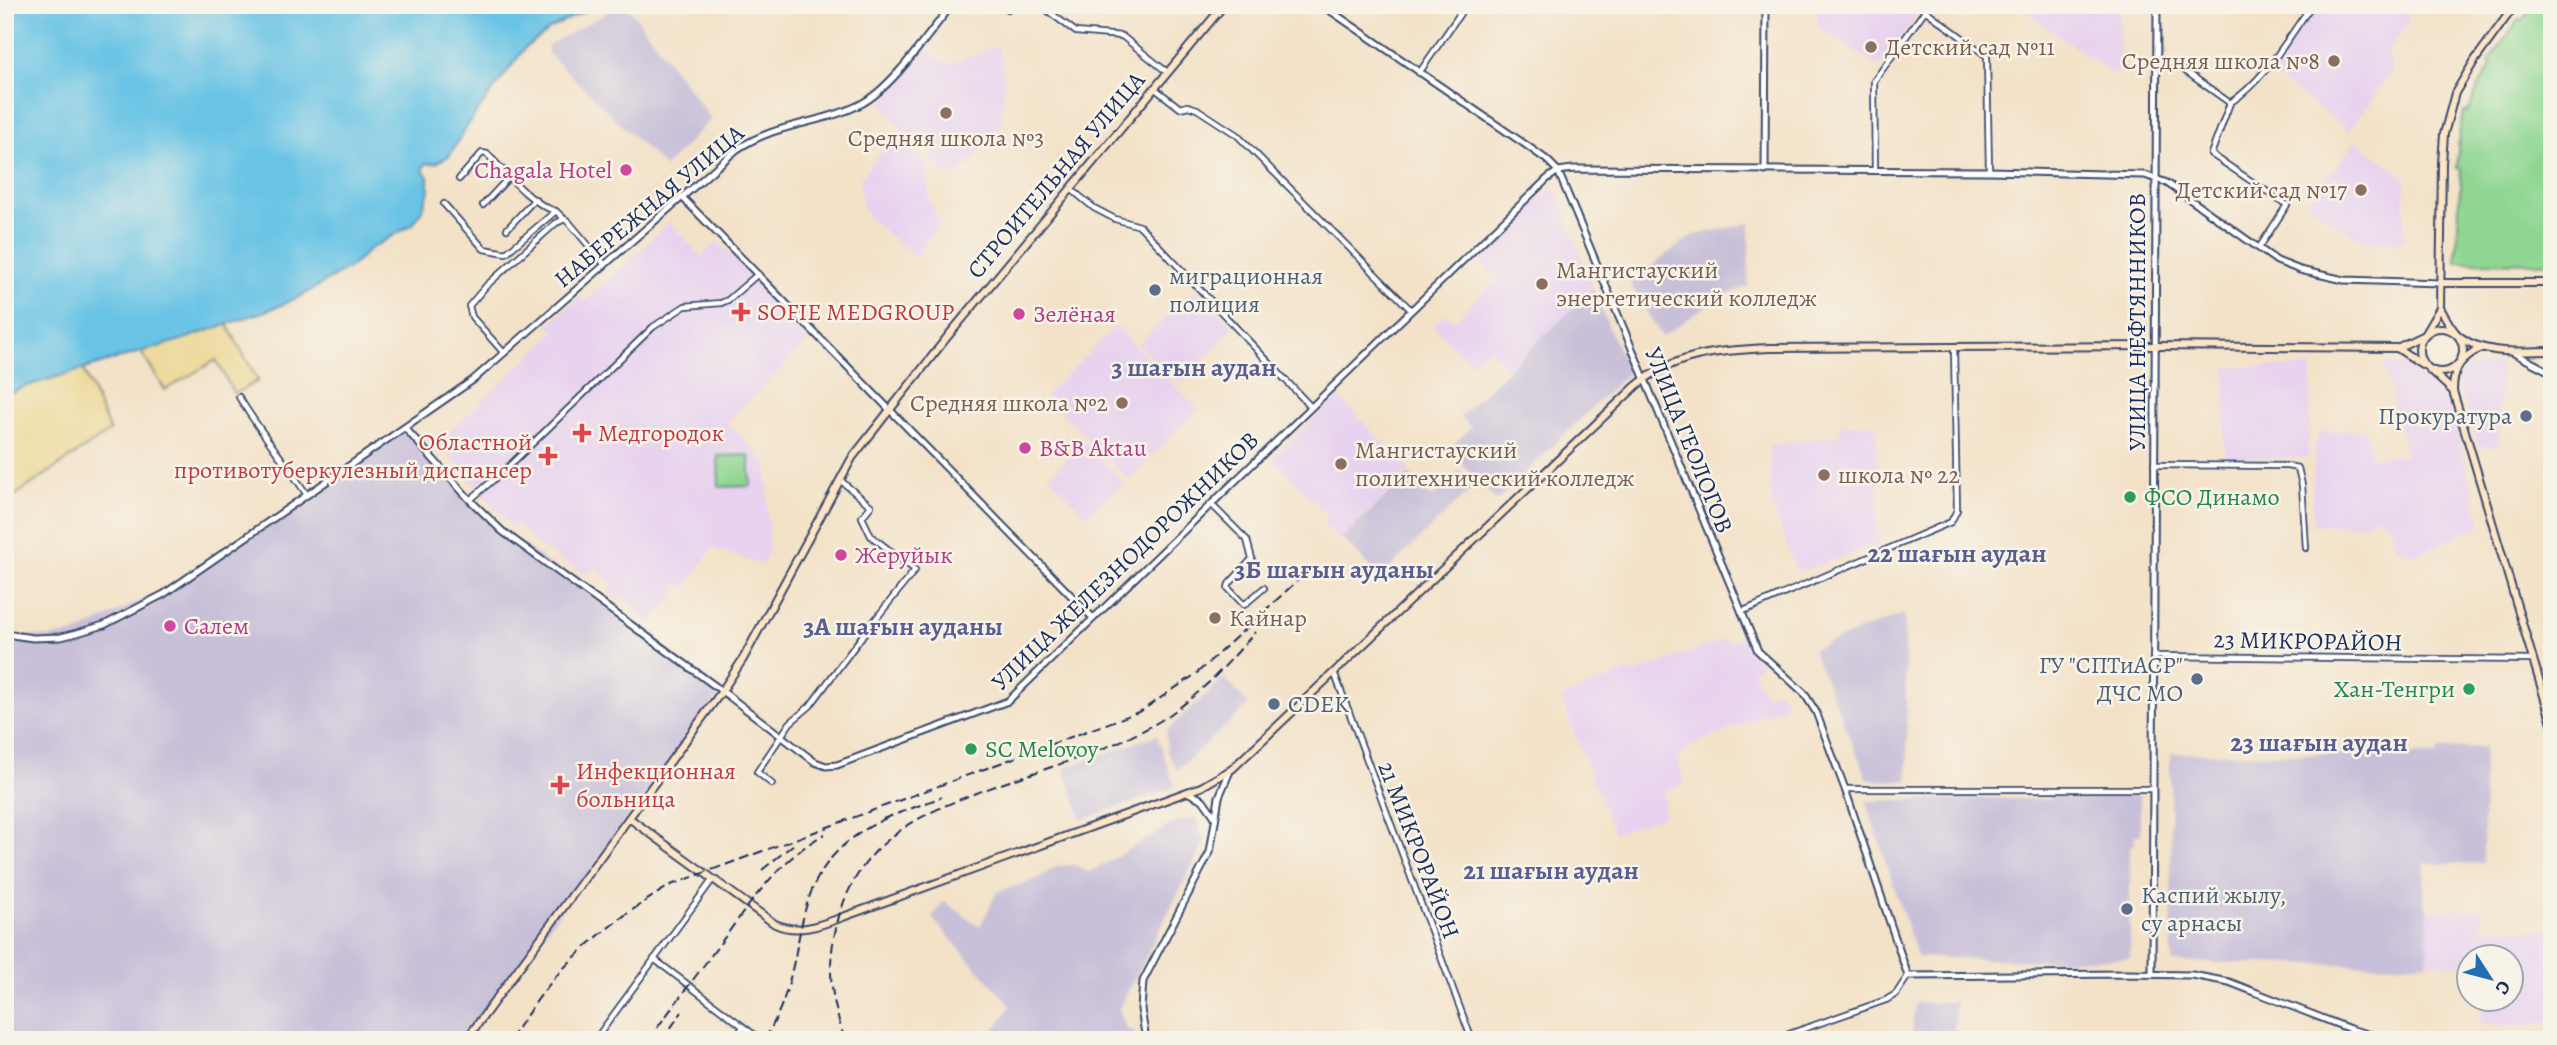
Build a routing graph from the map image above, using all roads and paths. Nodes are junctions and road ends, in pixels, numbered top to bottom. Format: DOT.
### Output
graph roads {
  1 [pos="952,5"];
  2 [pos="1003,5"];
  3 [pos="1012,5"];
  4 [pos="1040,5"];
  5 [pos="1224,5"];
  6 [pos="1322,5"];
  7 [pos="1466,5"];
  8 [pos="1766,5"];
  9 [pos="1918,5"];
  10 [pos="1929,5"];
  11 [pos="2157,5"];
  12 [pos="2312,5"];
  13 [pos="2515,5"];
  14 [pos="1925,11"];
  15 [pos="2157,62"];
  16 [pos="1167,72"];
  17 [pos="1419,73"];
  18 [pos="1153,88"];
  19 [pos="2231,103"];
  20 [pos="1558,171"];
  21 [pos="1765,171"];
  22 [pos="1875,171"];
  23 [pos="1989,171"];
  24 [pos="510,176"];
  25 [pos="2155,176"];
  26 [pos="459,179"];
  27 [pos="1070,189"];
  28 [pos="682,197"];
  29 [pos="534,199"];
  30 [pos="444,204"];
  31 [pos="482,205"];
  32 [pos="555,211"];
  33 [pos="565,219"];
  34 [pos="507,229"];
  35 [pos="2259,248"];
  36 [pos="605,265"];
  37 [pos="758,274"];
  38 [pos="2440,283"];
  39 [pos="2552,283"];
  40 [pos="2440,307"];
  41 [pos="1411,310"];
  42 [pos="2424,335"];
  43 [pos="2457,335"];
  44 [pos="2155,346"];
  45 [pos="1954,347"];
  46 [pos="2397,348"];
  47 [pos="2482,348"];
  48 [pos="2510,351"];
  49 [pos="2552,351"];
  50 [pos="504,353"];
  51 [pos="2457,365"];
  52 [pos="2428,368"];
  53 [pos="2552,373"];
  54 [pos="1645,378"];
  55 [pos="2453,391"];
  56 [pos="239,397"];
  57 [pos="1311,407"];
  58 [pos="889,409"];
  59 [pos="405,428"];
  60 [pos="2154,465"];
  61 [pos="840,480"];
  62 [pos="307,495"];
  63 [pos="470,500"];
  64 [pos="1210,503"];
  65 [pos="2306,548"];
  66 [pos="1264,588"];
  67 [pos="1740,613"];
  68 [pos="1093,618"];
  69 [pos="5,634"];
  70 [pos="2153,656"];
  71 [pos="2533,658"];
  72 [pos="1334,671"];
  73 [pos="722,691"];
  74 [pos="2552,723"];
  75 [pos="781,737"];
  76 [pos="1232,769"];
  77 [pos="772,784"];
  78 [pos="1845,789"];
  79 [pos="2153,789"];
  80 [pos="1187,792"];
  81 [pos="629,818"];
  82 [pos="1216,818"];
  83 [pos="712,879"];
  84 [pos="654,959"];
  85 [pos="2152,974"];
  86 [pos="1908,976"];
  87 [pos="743,1027"];
  88 [pos="466,1040"];
  89 [pos="595,1040"];
  90 [pos="734,1040"];
  91 [pos="761,1040"];
  92 [pos="1146,1040"];
  93 [pos="1472,1040"];
  94 [pos="1772,1040"];
  95 [pos="2389,1040"];
  1 -- 28 [label="street, НАБЕРЕЖНАЯ УЛИЦА"];
  2 -- 3 [label="street"];
  4 -- 16 [label="street"];
  5 -- 16 [label="main road, СТРОИТЕЛЬНАЯ УЛИЦА"];
  6 -- 17 [label="street, УЛИЦА ГЕОЛОГОВ"];
  7 -- 17 [label="street"];
  8 -- 21 [label="street"];
  9 -- 14 [label="street"];
  10 -- 14 [label="street"];
  11 -- 15 [label="street, УЛИЦА НЕФТЯННИКОВ"];
  12 -- 19 [label="street"];
  13 -- 38 [label="main road"];
  14 -- 22 [label="street"];
  14 -- 23 [label="street"];
  15 -- 19 [label="street"];
  15 -- 25 [label="street, УЛИЦА НЕФТЯННИКОВ"];
  16 -- 18 [label="main road, СТРОИТЕЛЬНАЯ УЛИЦА"];
  17 -- 20 [label="street, УЛИЦА ГЕОЛОГОВ"];
  18 -- 27 [label="main road, СТРОИТЕЛЬНАЯ УЛИЦА"];
  18 -- 41 [label="street"];
  19 -- 35 [label="street"];
  20 -- 21 [label="street"];
  20 -- 41 [label="street, УЛИЦА ЖЕЛЕЗНОДОРОЖНИКОВ"];
  20 -- 54 [label="street, УЛИЦА ГЕОЛОГОВ"];
  21 -- 22 [label="street"];
  22 -- 23 [label="street"];
  23 -- 25 [label="street"];
  24 -- 26 [label="street"];
  24 -- 29 [label="street"];
  24 -- 31 [label="street"];
  25 -- 35 [label="street"];
  25 -- 44 [label="street, УЛИЦА НЕФТЯННИКОВ"];
  27 -- 57 [label="street"];
  27 -- 58 [label="main road, СТРОИТЕЛЬНАЯ УЛИЦА"];
  28 -- 36 [label="street, НАБЕРЕЖНАЯ УЛИЦА"];
  28 -- 37 [label="street"];
  29 -- 32 [label="street"];
  29 -- 34 [label="street"];
  30 -- 32 [label="street"];
  32 -- 33 [label="street"];
  33 -- 36 [label="street"];
  33 -- 50 [label="street"];
  35 -- 38 [label="street"];
  36 -- 50 [label="street, НАБЕРЕЖНАЯ УЛИЦА"];
  37 -- 58 [label="street"];
  37 -- 63 [label="street"];
  38 -- 39 [label="main road"];
  38 -- 40 [label="main road"];
  40 -- 42 [label="main road"];
  40 -- 43 [label="main road"];
  41 -- 57 [label="street, УЛИЦА ЖЕЛЕЗНОДОРОЖНИКОВ"];
  42 -- 43 [label="main road"];
  42 -- 46 [label="main road"];
  42 -- 52 [label="main road"];
  43 -- 47 [label="main road"];
  43 -- 51 [label="main road"];
  44 -- 45 [label="main road"];
  44 -- 46 [label="main road"];
  44 -- 60 [label="street, УЛИЦА НЕФТЯННИКОВ"];
  45 -- 54 [label="main road"];
  45 -- 67 [label="street"];
  46 -- 52 [label="main road"];
  47 -- 48 [label="main road"];
  47 -- 51 [label="main road"];
  48 -- 49 [label="main road"];
  48 -- 53 [label="street"];
  50 -- 59 [label="street, НАБЕРЕЖНАЯ УЛИЦА"];
  51 -- 52 [label="main road"];
  51 -- 55 [label="main road"];
  52 -- 55 [label="main road"];
  54 -- 67 [label="street, УЛИЦА ГЕОЛОГОВ"];
  54 -- 72 [label="main road"];
  55 -- 71 [label="main road"];
  56 -- 62 [label="street"];
  57 -- 64 [label="street, УЛИЦА ЖЕЛЕЗНОДОРОЖНИКОВ"];
  58 -- 61 [label="main road, СТРОИТЕЛЬНАЯ УЛИЦА"];
  58 -- 68 [label="street"];
  59 -- 62 [label="street, НАБЕРЕЖНАЯ УЛИЦА"];
  59 -- 63 [label="street, УЛИЦА ЖЕЛЕЗНОДОРОЖНИКОВ"];
  60 -- 65 [label="street"];
  60 -- 70 [label="street, УЛИЦА НЕФТЯННИКОВ"];
  61 -- 73 [label="main road, СТРОИТЕЛЬНАЯ УЛИЦА"];
  61 -- 75 [label="street"];
  62 -- 69 [label="street, НАБЕРЕЖНАЯ УЛИЦА"];
  63 -- 73 [label="street, УЛИЦА ЖЕЛЕЗНОДОРОЖНИКОВ"];
  64 -- 66 [label="street"];
  64 -- 68 [label="street, УЛИЦА ЖЕЛЕЗНОДОРОЖНИКОВ"];
  67 -- 78 [label="street, УЛИЦА ГЕОЛОГОВ"];
  68 -- 75 [label="street, УЛИЦА ЖЕЛЕЗНОДОРОЖНИКОВ"];
  70 -- 71 [label="street, 23 МИКРОРАЙОН"];
  70 -- 79 [label="street, УЛИЦА НЕФТЯННИКОВ"];
  71 -- 74 [label="main road"];
  72 -- 76 [label="main road"];
  72 -- 93 [label="street, 21 МИКРОРАЙОН"];
  73 -- 75 [label="street, УЛИЦА ЖЕЛЕЗНОДОРОЖНИКОВ"];
  73 -- 81 [label="main road, СТРОИТЕЛЬНАЯ УЛИЦА"];
  75 -- 77 [label="street"];
  76 -- 80 [label="main road"];
  76 -- 82 [label="street"];
  78 -- 79 [label="street"];
  78 -- 86 [label="street, УЛИЦА ГЕОЛОГОВ"];
  79 -- 85 [label="street, УЛИЦА НЕФТЯННИКОВ"];
  80 -- 82 [label="street"];
  80 -- 83 [label="main road"];
  81 -- 83 [label="main road"];
  81 -- 88 [label="main road, СТРОИТЕЛЬНАЯ УЛИЦА"];
  82 -- 92 [label="street"];
  83 -- 84 [label="street"];
  84 -- 87 [label="street"];
  84 -- 89 [label="street"];
  85 -- 86 [label="street"];
  85 -- 95 [label="street"];
  86 -- 94 [label="street"];
  87 -- 90 [label="street"];
  87 -- 91 [label="street"];
}
